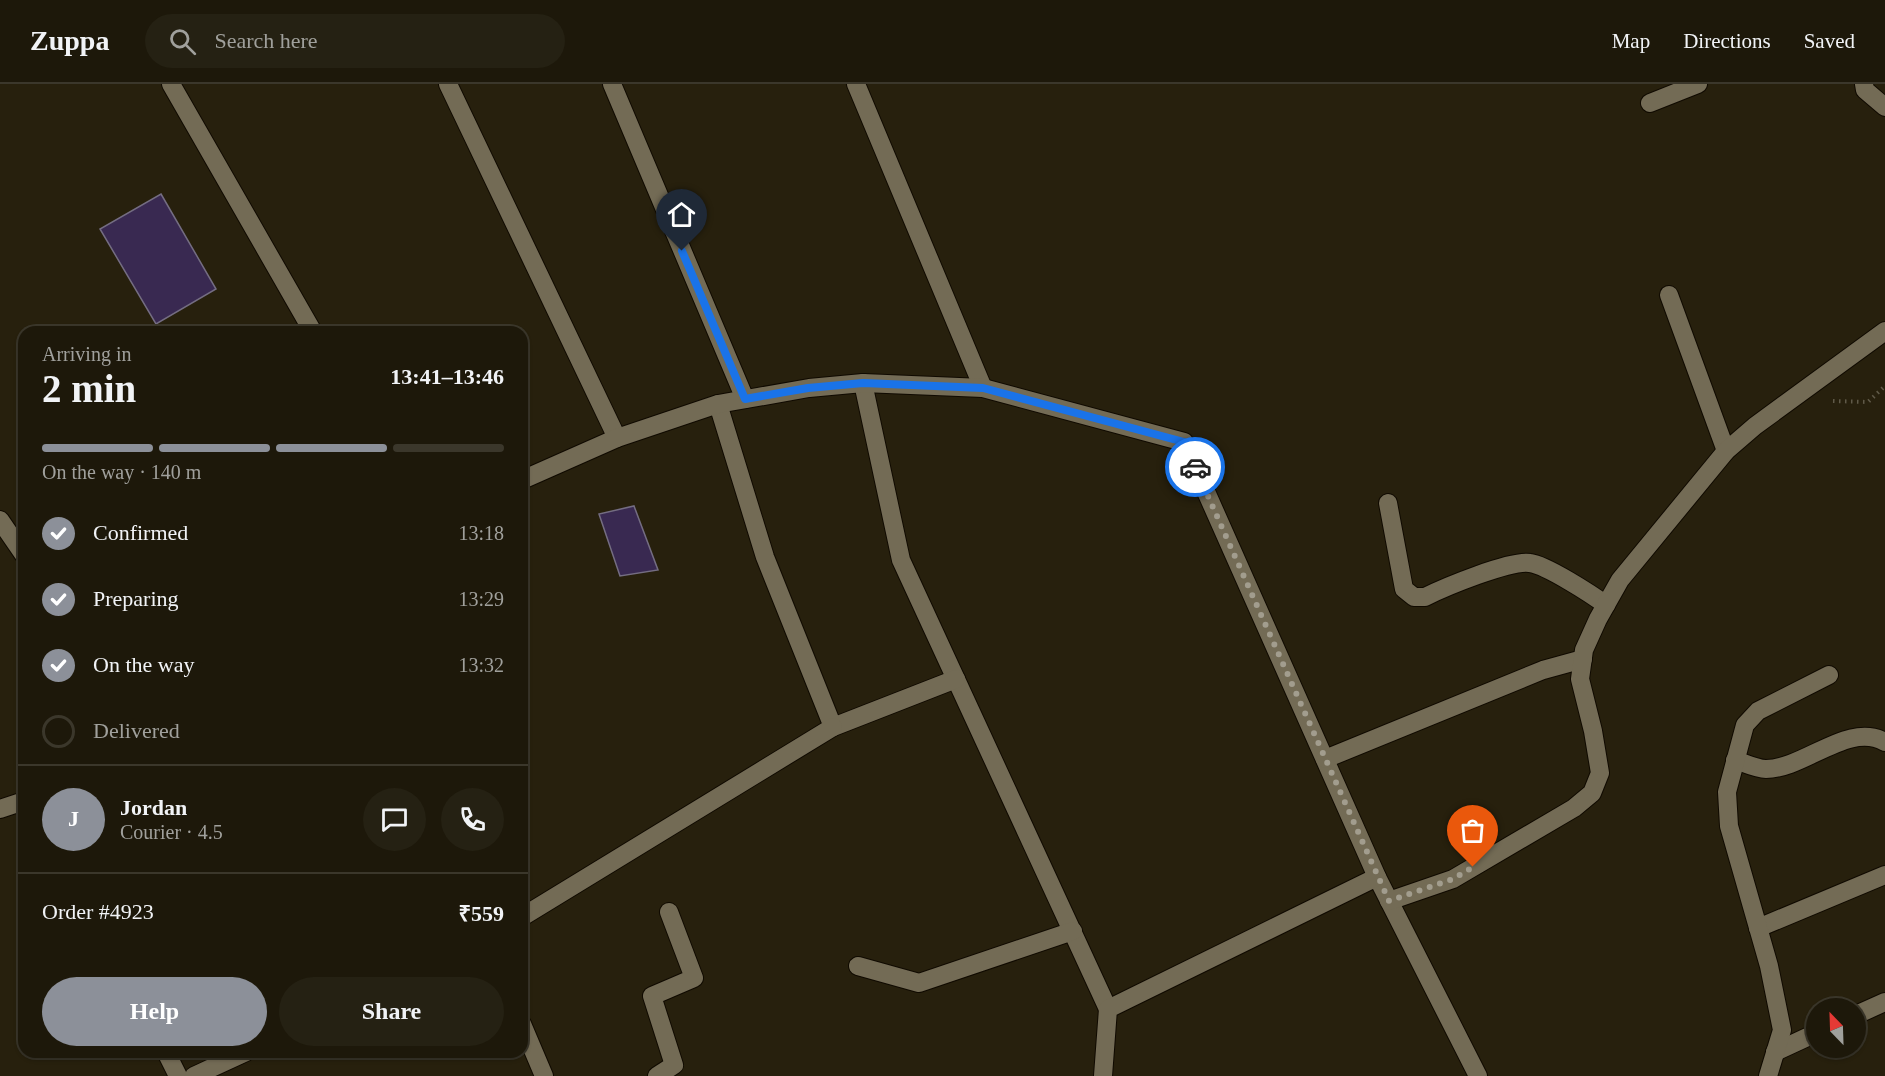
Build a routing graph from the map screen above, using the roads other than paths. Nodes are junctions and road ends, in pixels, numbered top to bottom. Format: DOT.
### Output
graph roads {
  1 [pos="171,84"];
  2 [pos="448,84"];
  3 [pos="612,84"];
  4 [pos="856,84"];
  5 [pos="1698,84"];
  6 [pos="1864,84"];
  7 [pos="1650,103"];
  8 [pos="1885,107"];
  9 [pos="1669,295"];
  10 [pos="310,326"];
  11 [pos="1885,331"];
  12 [pos="863,383"];
  13 [pos="983,388"];
  14 [pos="745,399"];
  15 [pos="718,404"];
  16 [pos="617,438"];
  17 [pos="1726,451"];
  18 [pos="528,477"];
  19 [pos="1388,503"];
  20 [pos="0,520"];
  21 [pos="18,546"];
  22 [pos="1606,605"];
  23 [pos="1583,659"];
  24 [pos="1829,675"];
  25 [pos="956,679"];
  26 [pos="833,727"];
  27 [pos="1885,742"];
  28 [pos="1324,759"];
  29 [pos="1735,760"];
  30 [pos="18,803"];
  31 [pos="0,808"];
  32 [pos="1885,875"];
  33 [pos="1377,877"];
  34 [pos="1389,901"];
  35 [pos="669,912"];
  36 [pos="528,913"];
  37 [pos="1758,928"];
  38 [pos="1073,931"];
  39 [pos="858,966"];
  40 [pos="1885,1002"];
  41 [pos="1108,1008"];
  42 [pos="1866,1011"];
  43 [pos="528,1038"];
  44 [pos="1806,1038"];
  45 [pos="1775,1052"];
  46 [pos="169,1058"];
  47 [pos="233,1058"];
  48 [pos="178,1076"];
  49 [pos="194,1076"];
  50 [pos="544,1076"];
  51 [pos="657,1076"];
  52 [pos="1103,1076"];
  53 [pos="1478,1076"];
  54 [pos="1768,1076"];
  1 -- 10 [label="street"];
  2 -- 16 [label="street"];
  3 -- 14 [label="street"];
  4 -- 13 [label="street"];
  5 -- 7 [label="street"];
  6 -- 8 [label="street"];
  9 -- 17 [label="street"];
  11 -- 17 [label="street"];
  12 -- 13 [label="street"];
  12 -- 14 [label="street"];
  12 -- 25 [label="street"];
  13 -- 28 [label="street"];
  14 -- 15 [label="street"];
  15 -- 16 [label="street"];
  15 -- 26 [label="street"];
  16 -- 18 [label="street"];
  17 -- 22 [label="street"];
  19 -- 22 [label="street"];
  20 -- 21 [label="street"];
  22 -- 23 [label="street"];
  23 -- 28 [label="street"];
  23 -- 34 [label="street"];
  24 -- 29 [label="street"];
  25 -- 26 [label="street"];
  25 -- 38 [label="street"];
  26 -- 36 [label="street"];
  27 -- 29 [label="street"];
  28 -- 33 [label="street"];
  29 -- 37 [label="street"];
  30 -- 31 [label="street"];
  32 -- 37 [label="street"];
  33 -- 34 [label="street"];
  33 -- 41 [label="street"];
  34 -- 53 [label="street"];
  35 -- 51 [label="street"];
  37 -- 45 [label="street"];
  38 -- 39 [label="street"];
  38 -- 41 [label="street"];
  40 -- 42 [label="street"];
  41 -- 52 [label="street"];
  43 -- 50 [label="street"];
  44 -- 45 [label="street"];
  45 -- 54 [label="street"];
  46 -- 48 [label="street"];
  47 -- 49 [label="street"];
}
